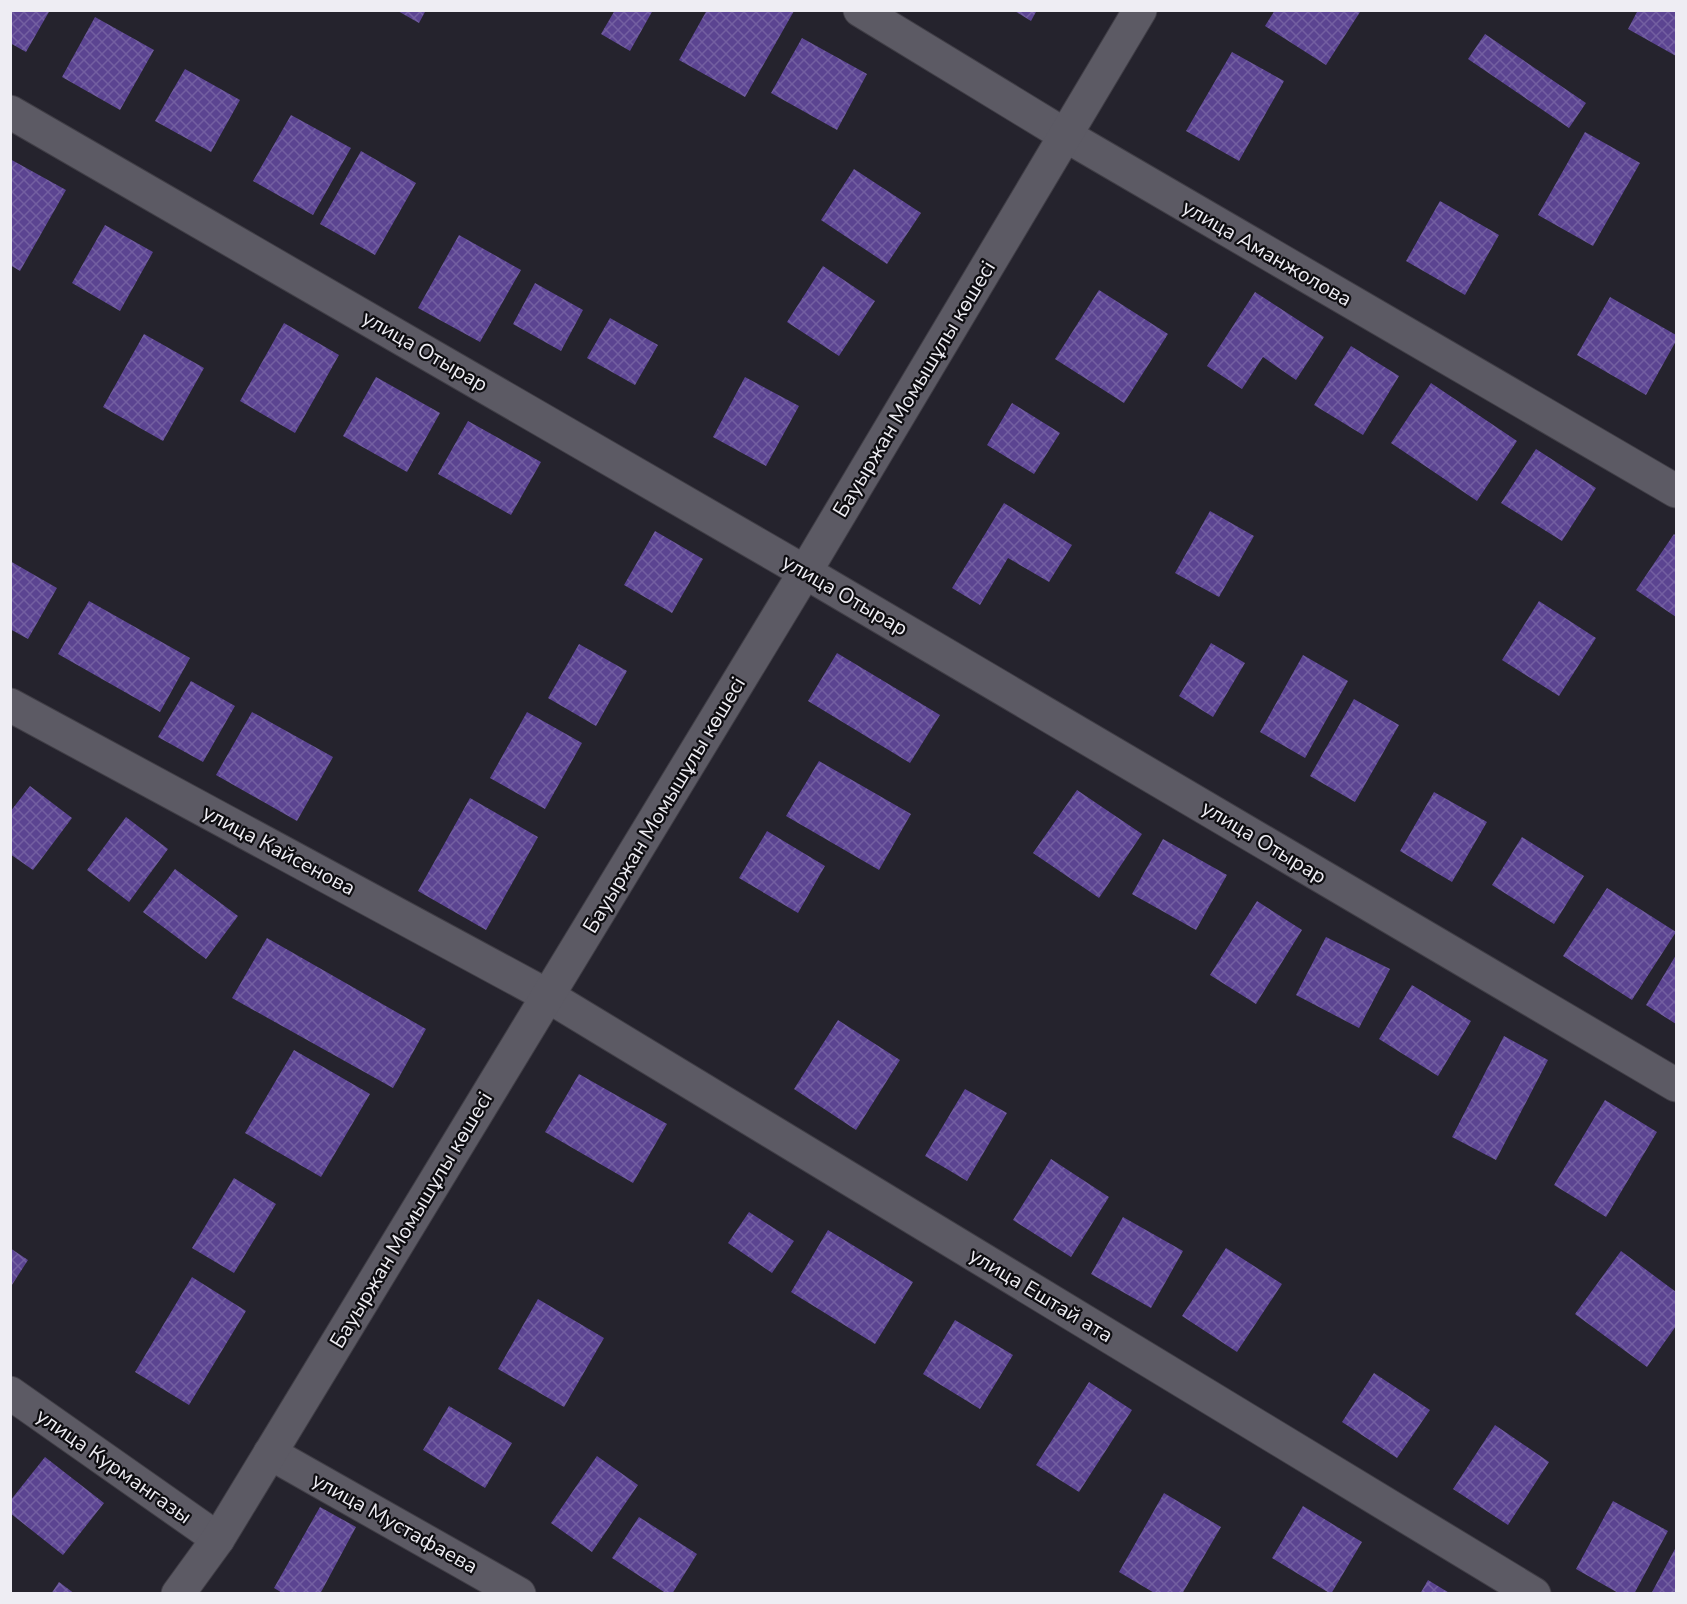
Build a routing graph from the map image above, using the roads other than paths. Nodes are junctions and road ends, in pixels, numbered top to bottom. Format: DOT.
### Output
graph roads {
  1 [pos="860,10"];
  2 [pos="1140,10"];
  3 [pos="10,112"];
  4 [pos="1065,135"];
  5 [pos="1677,491"];
  6 [pos="805,572"];
  7 [pos="10,705"];
  8 [pos="548,996"];
  9 [pos="1677,1086"];
  10 [pos="10,1393"];
  11 [pos="270,1453"];
  12 [pos="218,1539"];
  13 [pos="178,1593"];
  14 [pos="519,1593"];
  15 [pos="1534,1593"];
  1 -- 4 [label="street, улица Аманжолова"];
  2 -- 4 [label="street, Бауыржан Момышұлы көшесі"];
  3 -- 6 [label="street, улица Отырар"];
  4 -- 5 [label="street, улица Аманжолова"];
  4 -- 6 [label="street, Бауыржан Момышұлы көшесі"];
  6 -- 8 [label="street, Бауыржан Момышұлы көшесі"];
  6 -- 9 [label="street, улица Отырар"];
  7 -- 8 [label="street, улица Кайсенова"];
  8 -- 11 [label="street, Бауыржан Момышұлы көшесі"];
  8 -- 15 [label="street, улица Ештай ата"];
  10 -- 12 [label="street, улица Курмангазы"];
  11 -- 12 [label="street, Бауыржан Момышұлы көшесі"];
  11 -- 14 [label="street, улица Мустафаева"];
  12 -- 13 [label="street, Бауыржан Момышұлы көшесі"];
}
